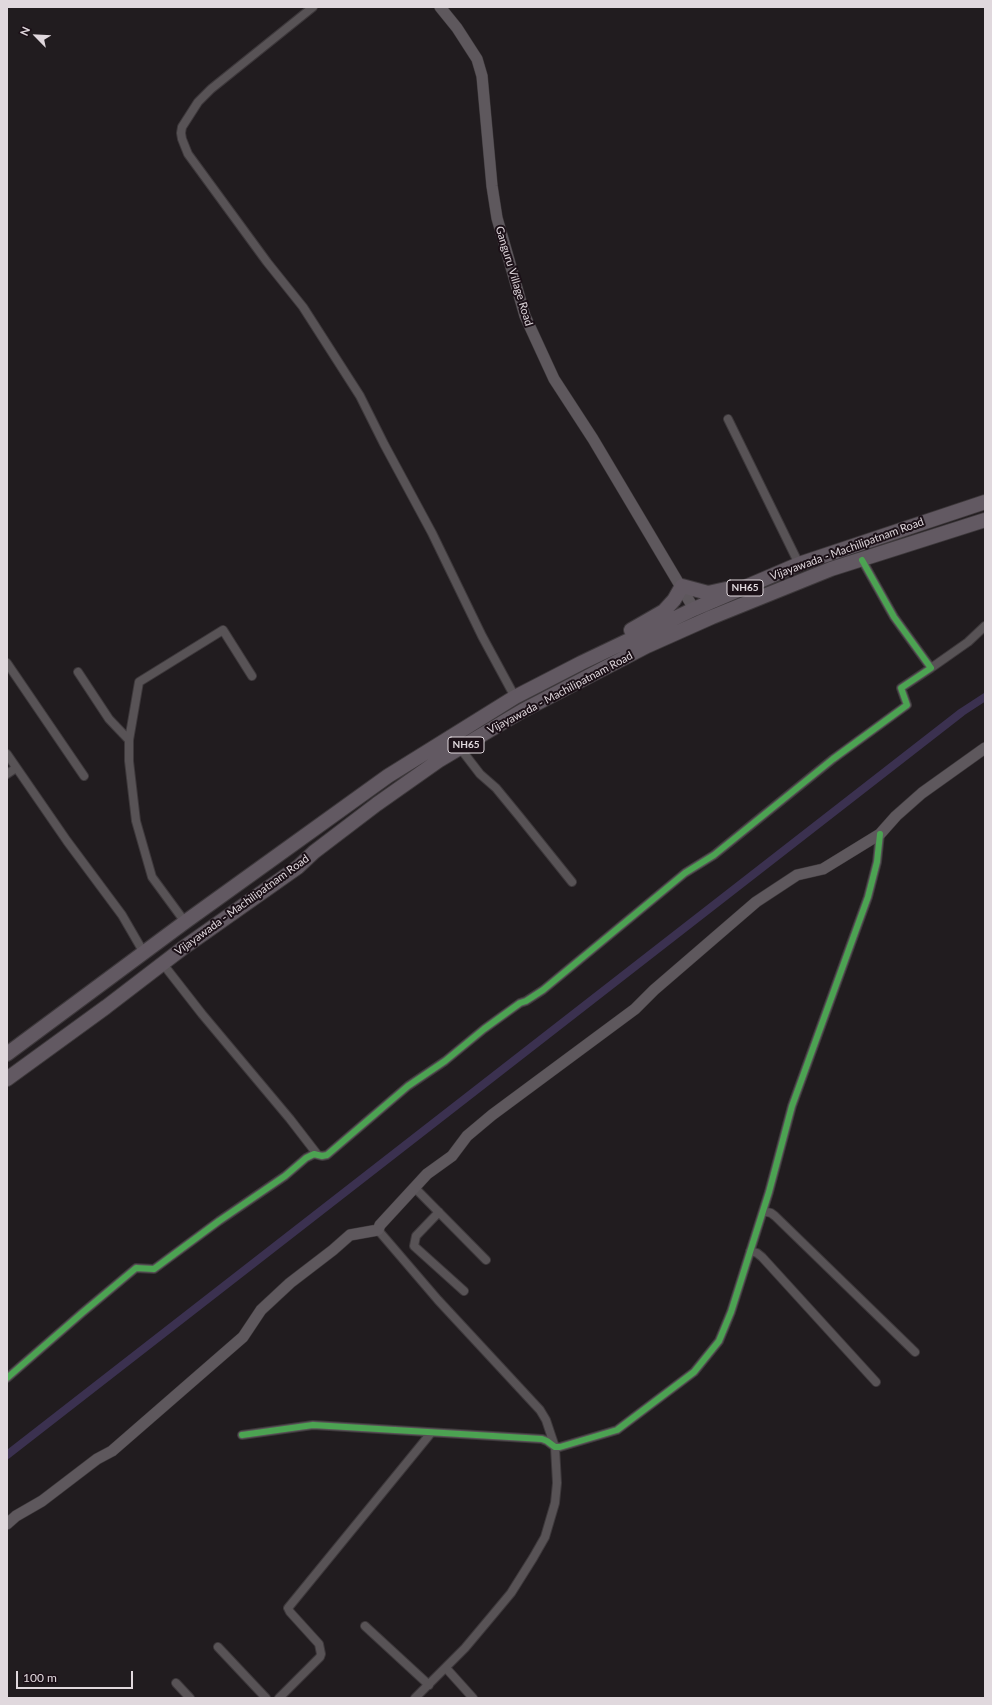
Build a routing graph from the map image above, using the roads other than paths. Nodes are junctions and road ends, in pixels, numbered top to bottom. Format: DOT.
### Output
graph roads {
  1 [pos="313,7"];
  2 [pos="440,7"];
  3 [pos="728,419"];
  4 [pos="985,502"];
  5 [pos="985,520"];
  6 [pos="862,560"];
  7 [pos="799,564"];
  8 [pos="784,571"];
  9 [pos="819,574"];
  10 [pos="682,586"];
  11 [pos="694,609"];
  12 [pos="985,626"];
  13 [pos="7,663"];
  14 [pos="581,663"];
  15 [pos="931,668"];
  16 [pos="78,672"];
  17 [pos="252,676"];
  18 [pos="515,697"];
  19 [pos="129,740"];
  20 [pos="460,748"];
  21 [pos="985,748"];
  22 [pos="7,754"];
  23 [pos="16,768"];
  24 [pos="7,774"];
  25 [pos="84,776"];
  26 [pos="880,834"];
  27 [pos="572,882"];
  28 [pos="185,922"];
  29 [pos="144,953"];
  30 [pos="163,964"];
  31 [pos="7,1054"];
  32 [pos="7,1079"];
  33 [pos="317,1154"];
  34 [pos="415,1188"];
  35 [pos="763,1211"];
  36 [pos="439,1212"];
  37 [pos="378,1230"];
  38 [pos="750,1251"];
  39 [pos="486,1260"];
  40 [pos="464,1290"];
  41 [pos="915,1352"];
  42 [pos="7,1378"];
  43 [pos="876,1382"];
  44 [pos="432,1433"];
  45 [pos="242,1435"];
  46 [pos="555,1447"];
  47 [pos="7,1524"];
  48 [pos="365,1626"];
  49 [pos="218,1647"];
  50 [pos="446,1668"];
  51 [pos="176,1682"];
  52 [pos="429,1684"];
  53 [pos="190,1698"];
  54 [pos="266,1698"];
  55 [pos="279,1698"];
  56 [pos="415,1698"];
  57 [pos="473,1698"];
  1 -- 18 [label="street"];
  2 -- 10 [label="street, Ganguru Village Road"];
  3 -- 7 [label="street"];
  4 -- 7 [label="highway, Vijayawada - Machilipatnam Road / NH65"];
  5 -- 6 [label="highway, Vijayawada - Machilipatnam Road / NH65"];
  6 -- 9 [label="highway, Vijayawada - Machilipatnam Road / NH65"];
  6 -- 15 [label="street"];
  7 -- 8 [label="highway, Vijayawada - Machilipatnam Road / NH65"];
  8 -- 10 [label="highway"];
  8 -- 11 [label="highway, Vijayawada - Machilipatnam Road / NH65"];
  9 -- 11 [label="highway"];
  9 -- 20 [label="highway, Vijayawada - Machilipatnam Road / NH65"];
  10 -- 11 [label="street, Ganguru Village Road"];
  10 -- 14 [label="highway"];
  11 -- 14 [label="highway, Vijayawada - Machilipatnam Road / NH65"];
  12 -- 15 [label="street"];
  13 -- 25 [label="street"];
  14 -- 18 [label="highway, Vijayawada - Machilipatnam Road / NH65"];
  15 -- 33 [label="street"];
  16 -- 19 [label="street"];
  17 -- 19 [label="street"];
  18 -- 28 [label="highway, Vijayawada - Machilipatnam Road / NH65"];
  19 -- 28 [label="street"];
  20 -- 27 [label="street"];
  20 -- 30 [label="highway, Vijayawada - Machilipatnam Road / NH65"];
  21 -- 26 [label="street"];
  22 -- 23 [label="street"];
  23 -- 24 [label="street"];
  23 -- 29 [label="street"];
  26 -- 34 [label="street"];
  26 -- 35 [label="street"];
  28 -- 29 [label="highway, Vijayawada - Machilipatnam Road / NH65"];
  29 -- 31 [label="highway, Vijayawada - Machilipatnam Road / NH65"];
  30 -- 32 [label="highway, Vijayawada - Machilipatnam Road / NH65"];
  30 -- 33 [label="street"];
  33 -- 42 [label="street"];
  34 -- 36 [label="street"];
  34 -- 37 [label="street"];
  35 -- 38 [label="street"];
  35 -- 41 [label="street"];
  36 -- 39 [label="street"];
  36 -- 40 [label="street"];
  37 -- 46 [label="street"];
  37 -- 47 [label="street"];
  38 -- 43 [label="street"];
  38 -- 46 [label="street"];
  44 -- 45 [label="street"];
  44 -- 46 [label="street"];
  44 -- 55 [label="street"];
  46 -- 50 [label="street"];
  48 -- 52 [label="street"];
  49 -- 54 [label="street"];
  50 -- 52 [label="street"];
  50 -- 57 [label="street"];
  51 -- 53 [label="street"];
  52 -- 56 [label="street"];
}
